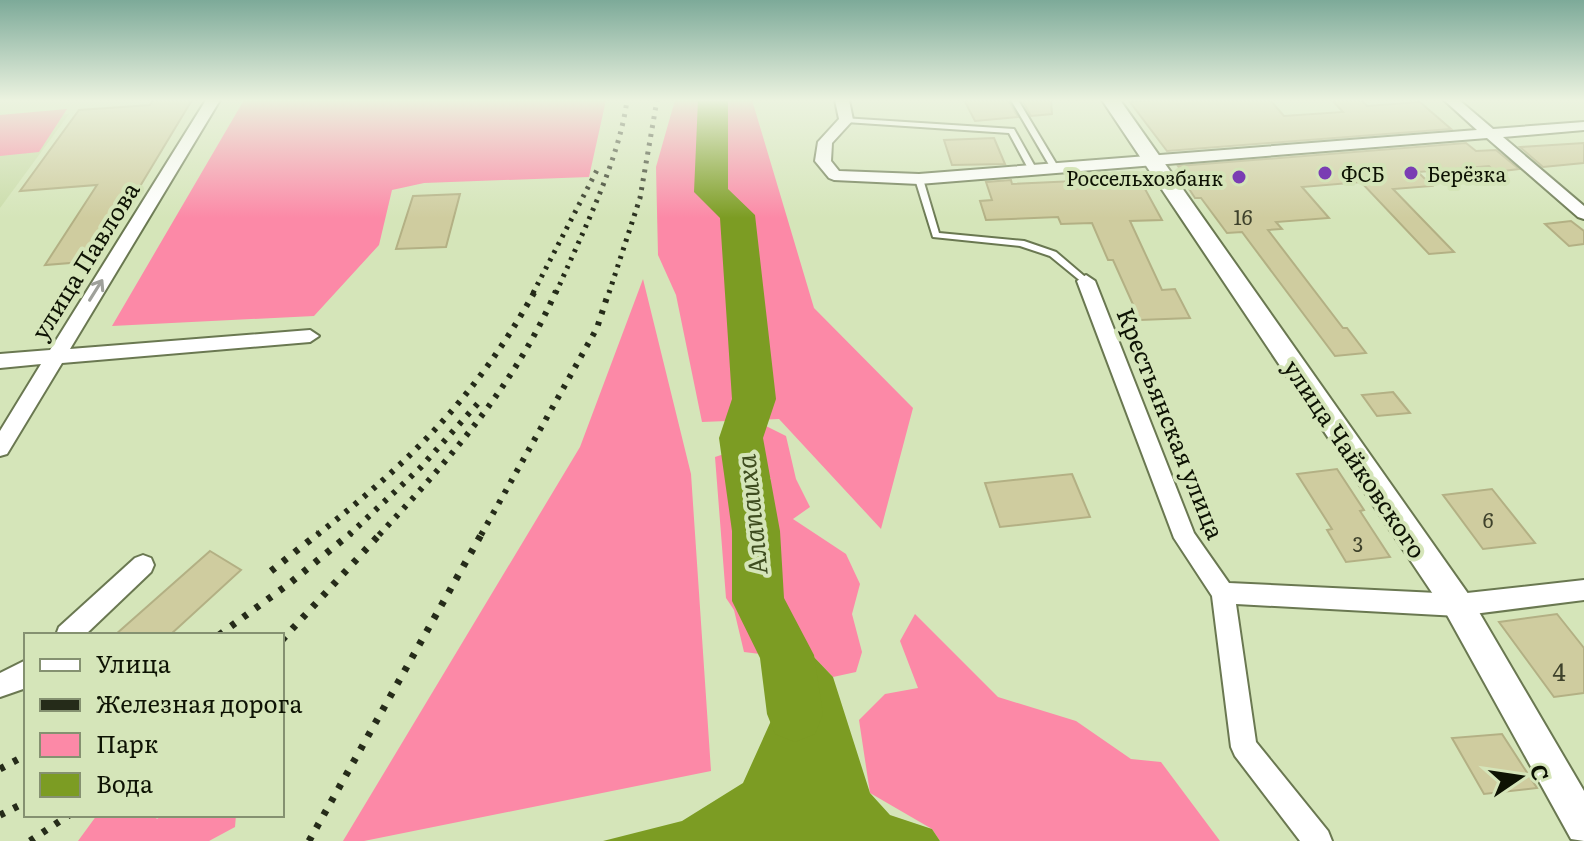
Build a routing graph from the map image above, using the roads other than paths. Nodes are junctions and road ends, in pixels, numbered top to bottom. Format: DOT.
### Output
graph roads {
  1 [pos="189,139"];
  2 [pos="828,139"];
  3 [pos="1016,139"];
  4 [pos="1038,139"];
  5 [pos="1138,139"];
  6 [pos="1437,139"];
  7 [pos="1495,139"];
  8 [pos="1153,162"];
  9 [pos="1056,170"];
  10 [pos="1034,172"];
  11 [pos="919,179"];
  12 [pos="1584,214"];
  13 [pos="1086,281"];
  14 [pos="310,336"];
  15 [pos="55,356"];
  16 [pos="0,361"];
  17 [pos="0,448"];
  18 [pos="143,565"];
  19 [pos="1584,590"];
  20 [pos="1223,593"];
  21 [pos="1458,605"];
  22 [pos="70,633"];
  23 [pos="24,674"];
  24 [pos="0,685"];
  25 [pos="1584,826"];
  26 [pos="1318,841"];
  15 -- 1 [label="street, улица Павлова, one-way"];
  2 -- 11 [label="street"];
  3 -- 10 [label="lane"];
  4 -- 9 [label="lane"];
  5 -- 8 [label="main road, улица Чайковского"];
  6 -- 8 [label="street"];
  7 -- 12 [label="street"];
  8 -- 9 [label="street"];
  8 -- 21 [label="main road, улица Чайковского"];
  9 -- 10 [label="street"];
  10 -- 11 [label="street"];
  11 -- 13 [label="lane"];
  13 -- 20 [label="street, Крестьянская улица"];
  14 -- 15 [label="street"];
  15 -- 16 [label="street"];
  15 -- 17 [label="street, улица Павлова"];
  18 -- 22 [label="street"];
  19 -- 21 [label="street"];
  20 -- 21 [label="street"];
  20 -- 26 [label="street, Крестьянская улица"];
  21 -- 25 [label="main road, улица Чайковского"];
  23 -- 24 [label="street"];
}
